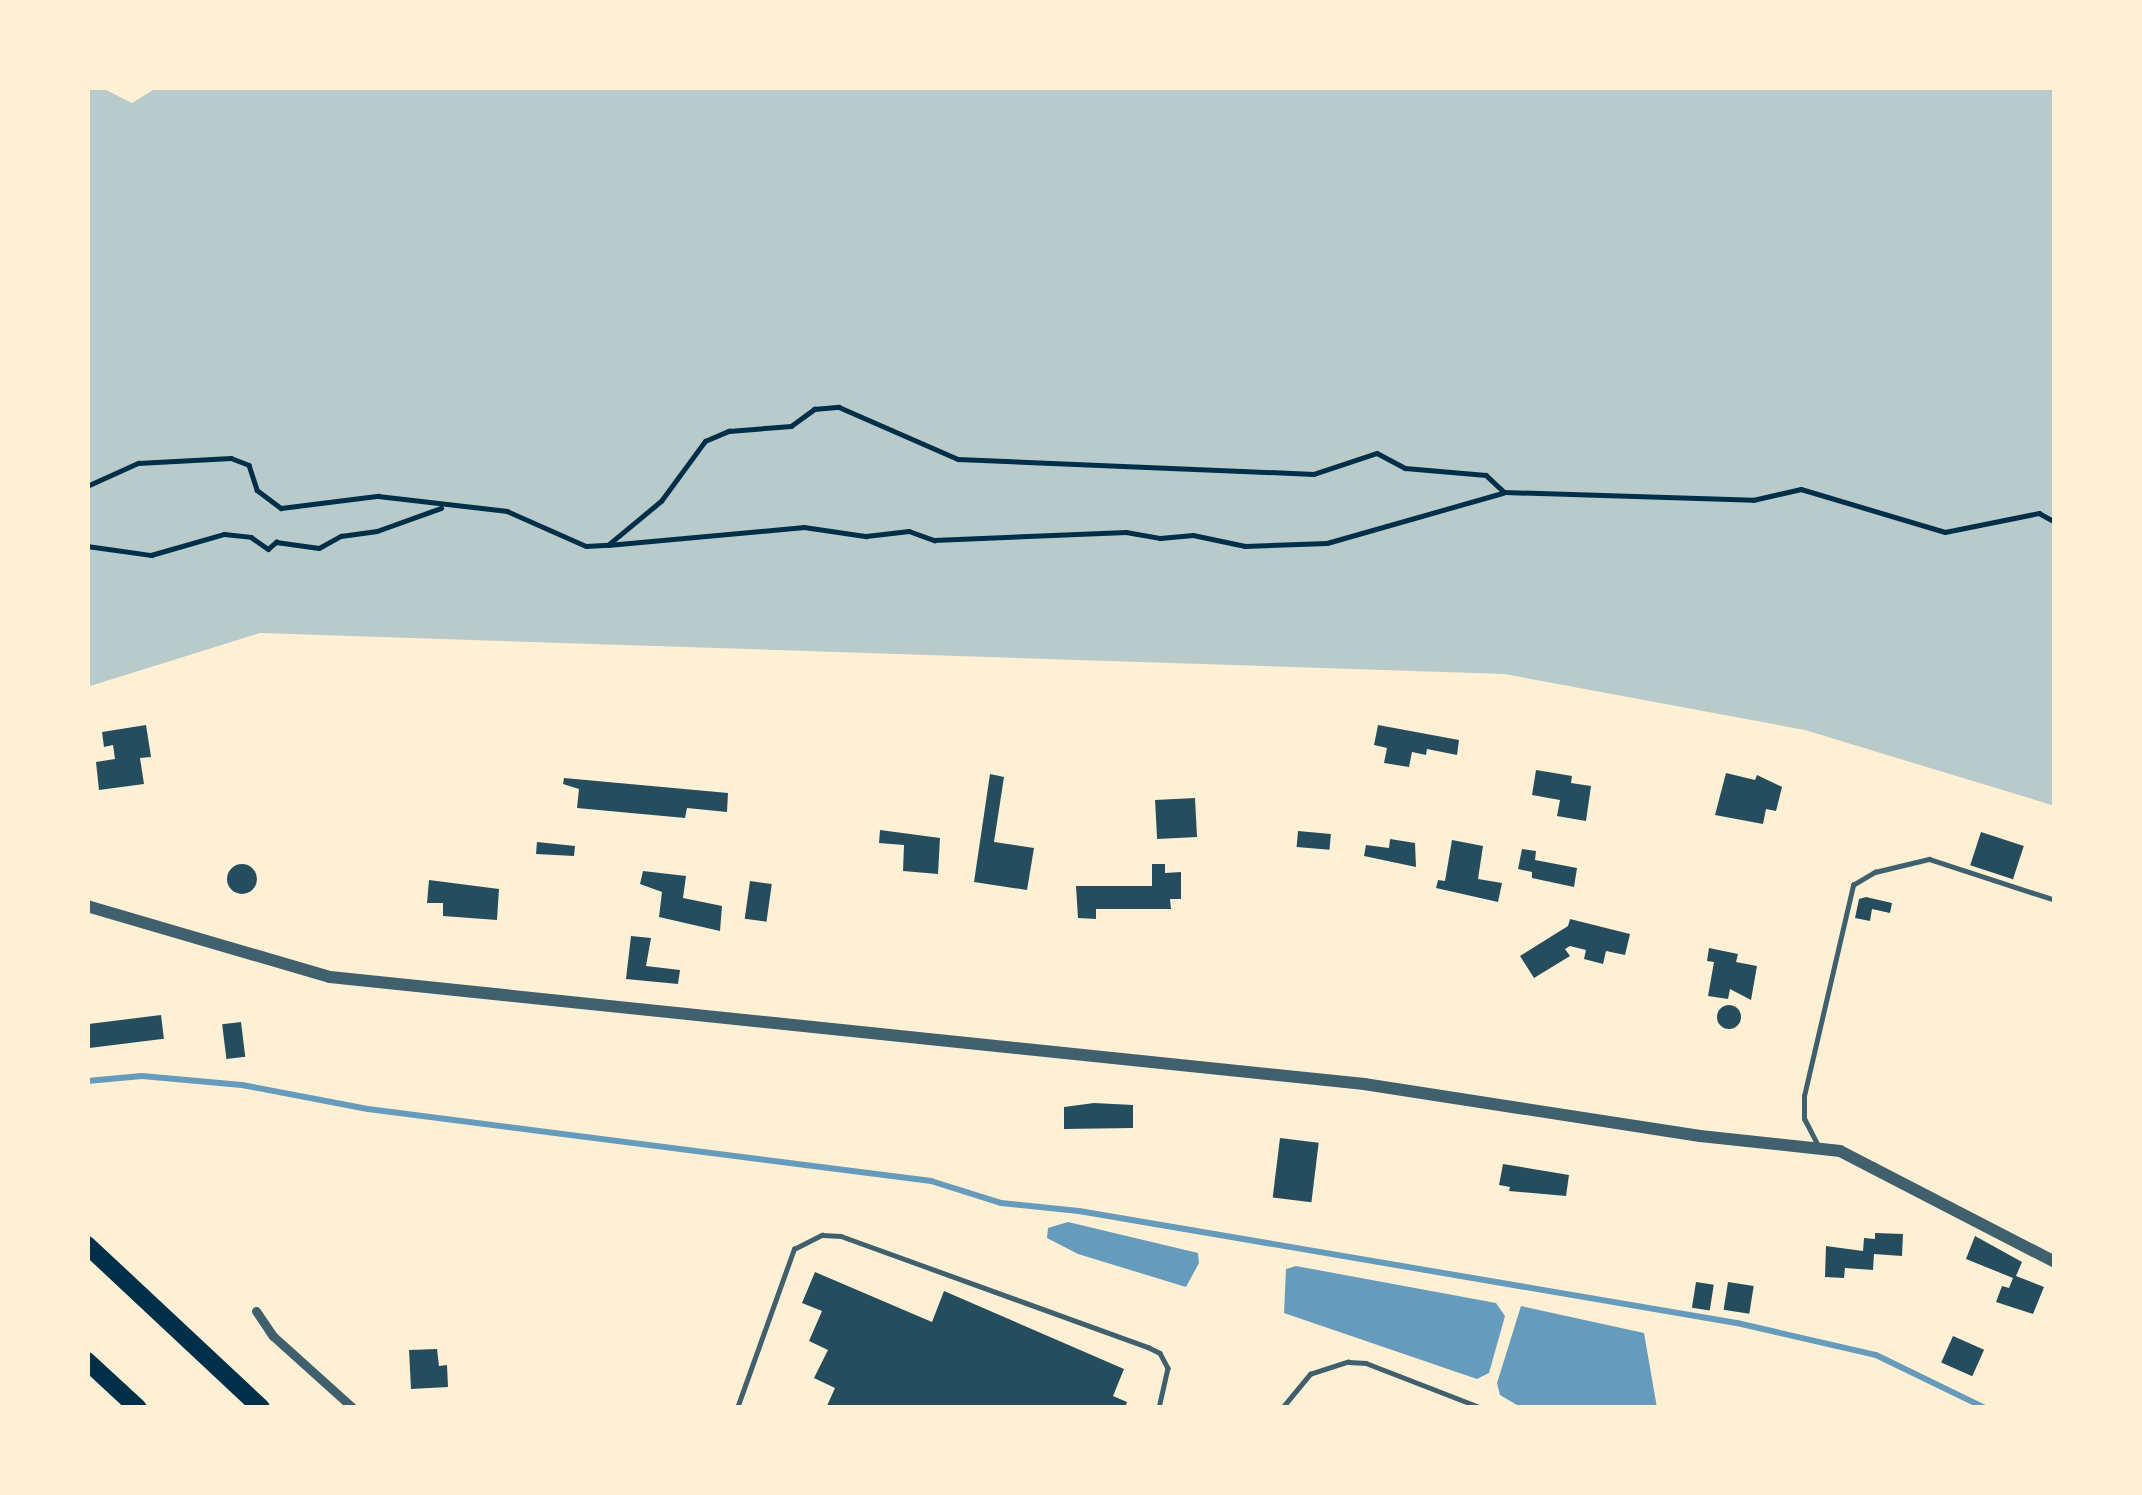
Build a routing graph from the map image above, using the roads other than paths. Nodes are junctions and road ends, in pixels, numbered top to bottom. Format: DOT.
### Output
graph roads {
  1 [pos="2055,900"];
  2 [pos="87,906"];
  3 [pos="1820,1149"];
  4 [pos="87,1245"];
  5 [pos="2055,1262"];
  6 [pos="256,1311"];
  7 [pos="87,1361"];
  8 [pos="138,1408"];
  9 [pos="261,1408"];
  10 [pos="352,1408"];
  11 [pos="737,1408"];
  12 [pos="1159,1408"];
  13 [pos="1282,1408"];
  14 [pos="1482,1408"];
  1 -- 3 [label="lane"];
  2 -- 3 [label="street"];
  3 -- 5 [label="street"];
  4 -- 9 [label="highway"];
  6 -- 10 [label="street"];
  7 -- 8 [label="highway"];
  11 -- 12 [label="lane"];
  13 -- 14 [label="lane"];
}
